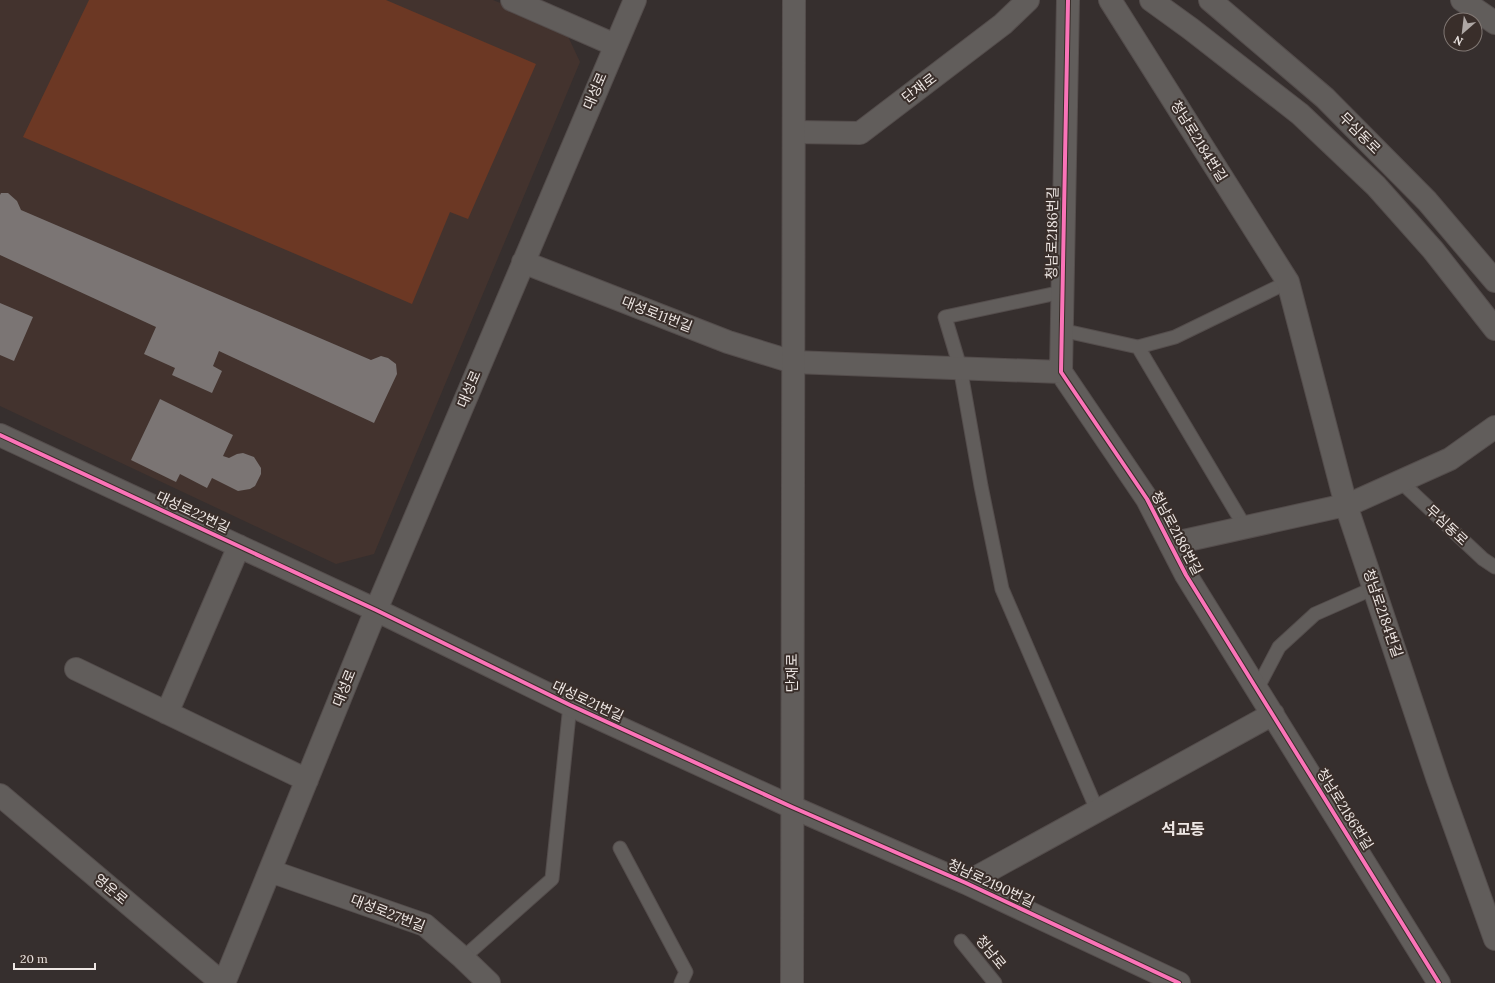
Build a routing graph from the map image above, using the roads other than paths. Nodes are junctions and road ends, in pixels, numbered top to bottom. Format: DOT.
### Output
graph roads {
  1 [pos="512,0"];
  2 [pos="635,0"];
  3 [pos="794,0"];
  4 [pos="1028,0"];
  5 [pos="1068,0"];
  6 [pos="1110,0"];
  7 [pos="1151,0"];
  8 [pos="1210,0"];
  9 [pos="1462,0"];
  10 [pos="1488,0"];
  11 [pos="1495,7"];
  12 [pos="1495,22"];
  13 [pos="615,45"];
  14 [pos="794,132"];
  15 [pos="523,262"];
  16 [pos="1288,282"];
  17 [pos="1495,282"];
  18 [pos="1062,292"];
  19 [pos="1061,330"];
  20 [pos="1495,330"];
  21 [pos="1138,347"];
  22 [pos="793,362"];
  23 [pos="960,367"];
  24 [pos="1061,372"];
  25 [pos="1495,427"];
  26 [pos="0,435"];
  27 [pos="1400,481"];
  28 [pos="1346,505"];
  29 [pos="1245,527"];
  30 [pos="1170,544"];
  31 [pos="239,546"];
  32 [pos="1495,567"];
  33 [pos="1374,588"];
  34 [pos="376,610"];
  35 [pos="76,669"];
  36 [pos="1257,690"];
  37 [pos="570,705"];
  38 [pos="167,713"];
  39 [pos="1273,714"];
  40 [pos="307,780"];
  41 [pos="0,795"];
  42 [pos="792,807"];
  43 [pos="1097,810"];
  44 [pos="620,848"];
  45 [pos="270,870"];
  46 [pos="966,882"];
  47 [pos="1495,939"];
  48 [pos="961,941"];
  49 [pos="463,958"];
  50 [pos="223,983"];
  51 [pos="489,983"];
  52 [pos="681,983"];
  53 [pos="792,983"];
  54 [pos="995,983"];
  55 [pos="1179,983"];
  56 [pos="1439,983"];
  1 -- 13 [label="street"];
  2 -- 13 [label="street, 대성로"];
  3 -- 14 [label="street, 단재로"];
  4 -- 14 [label="street, 단재로"];
  5 -- 18 [label="street, 청남로2186번길"];
  6 -- 16 [label="street, 청남로2184번길"];
  7 -- 20 [label="street"];
  8 -- 17 [label="street, 무심동로"];
  9 -- 12 [label="street"];
  10 -- 11 [label="street"];
  13 -- 15 [label="street, 대성로"];
  14 -- 22 [label="street, 단재로"];
  15 -- 22 [label="street, 대성로11번길"];
  15 -- 34 [label="street, 대성로"];
  16 -- 21 [label="lane"];
  16 -- 28 [label="street, 청남로2184번길"];
  18 -- 19 [label="street, 청남로2186번길"];
  18 -- 23 [label="lane, 청남로2186번길"];
  19 -- 21 [label="lane"];
  19 -- 24 [label="street, 청남로2186번길"];
  21 -- 29 [label="lane"];
  22 -- 23 [label="street"];
  22 -- 42 [label="street, 단재로"];
  23 -- 24 [label="street"];
  23 -- 43 [label="lane"];
  24 -- 30 [label="street, 청남로2186번길"];
  25 -- 27 [label="street"];
  26 -- 31 [label="street, 대성로22번길"];
  27 -- 28 [label="street"];
  27 -- 32 [label="lane, 무심동로"];
  28 -- 29 [label="street, 청남로2186번길"];
  28 -- 33 [label="street, 청남로2184번길"];
  29 -- 30 [label="street, 청남로2186번길"];
  30 -- 36 [label="street, 청남로2186번길"];
  31 -- 34 [label="street, 대성로22번길"];
  31 -- 38 [label="street, 대성로22번길"];
  33 -- 36 [label="lane"];
  33 -- 47 [label="street, 청남로2184번길"];
  34 -- 37 [label="street, 대성로21번길"];
  34 -- 40 [label="street, 대성로"];
  35 -- 38 [label="street"];
  36 -- 39 [label="street, 청남로2186번길"];
  37 -- 42 [label="street, 대성로21번길"];
  37 -- 49 [label="lane, 대성로21번길"];
  38 -- 40 [label="street"];
  39 -- 43 [label="street, 청남로2190번길"];
  39 -- 56 [label="street, 청남로2186번길"];
  40 -- 45 [label="street, 대성로"];
  41 -- 50 [label="street, 영운로"];
  42 -- 46 [label="street, 청남로2190번길"];
  42 -- 53 [label="street, 단재로"];
  43 -- 46 [label="street, 청남로2190번길"];
  44 -- 52 [label="lane"];
  45 -- 49 [label="street, 대성로27번길"];
  45 -- 50 [label="street, 대성로"];
  46 -- 55 [label="street, 청남로2190번길"];
  48 -- 54 [label="lane, 청남로"];
  49 -- 51 [label="street, 대성로27번길"];
}
